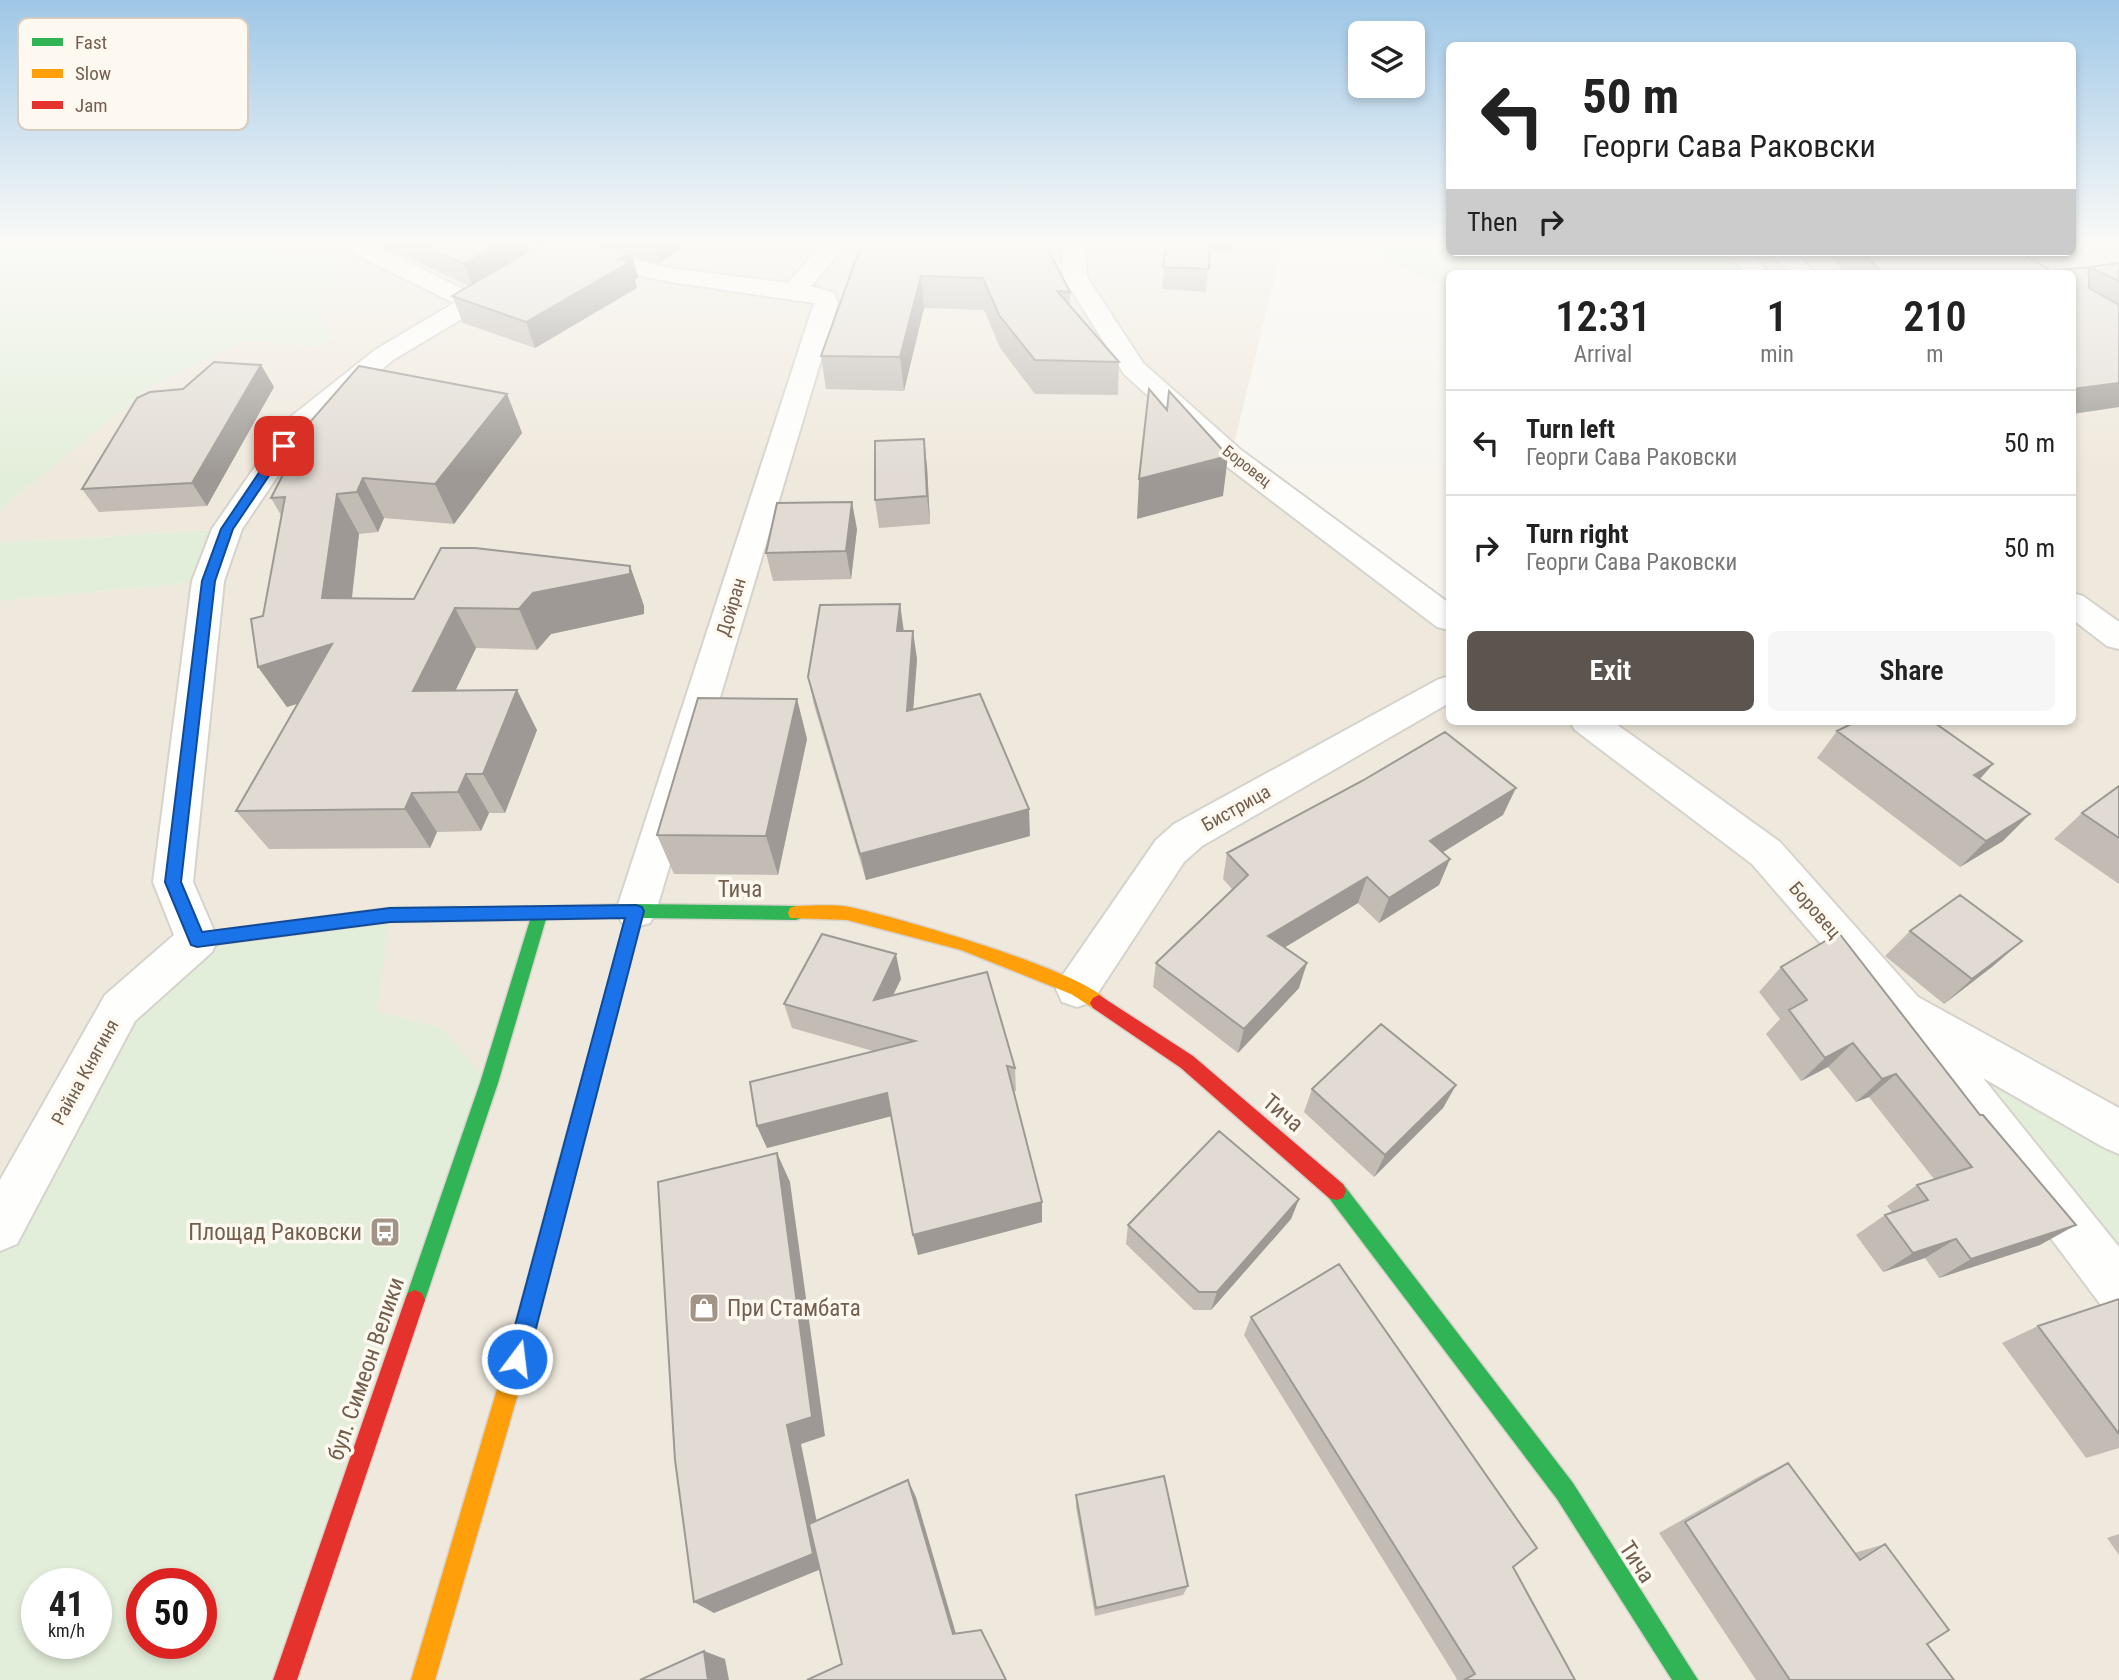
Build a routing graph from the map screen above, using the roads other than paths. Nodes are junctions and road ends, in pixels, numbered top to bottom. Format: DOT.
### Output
graph roads {
  1 [pos="443,318"];
  2 [pos="820,318"];
  3 [pos="1101,318"];
  4 [pos="2076,606"];
  5 [pos="1446,617"];
  6 [pos="2119,639"];
  7 [pos="1446,690"];
  8 [pos="1592,725"];
  9 [pos="636,911"];
  10 [pos="540,913"];
  11 [pos="197,940"];
  12 [pos="1077,989"];
  13 [pos="1903,1010"];
  14 [pos="2119,1132"];
  15 [pos="0,1227"];
  16 [pos="2119,1287"];
  17 [pos="285,1680"];
  18 [pos="423,1680"];
  19 [pos="1686,1680"];
  1 -- 11 [label="street"];
  2 -- 9 [label="street, Дойран"];
  3 -- 5 [label="street, Боровец"];
  4 -- 6 [label="street"];
  7 -- 12 [label="street, Бистрица"];
  8 -- 13 [label="street, Боровец"];
  9 -- 10 [label="street, Тича"];
  9 -- 12 [label="street, Тича"];
  9 -- 18 [label="street"];
  10 -- 11 [label="street, Тича"];
  10 -- 17 [label="street, бул. Симеон Велики"];
  11 -- 15 [label="street, Райна Княгиня"];
  12 -- 19 [label="street, Тича"];
  13 -- 14 [label="street, Боровец"];
  13 -- 16 [label="street"];
}
